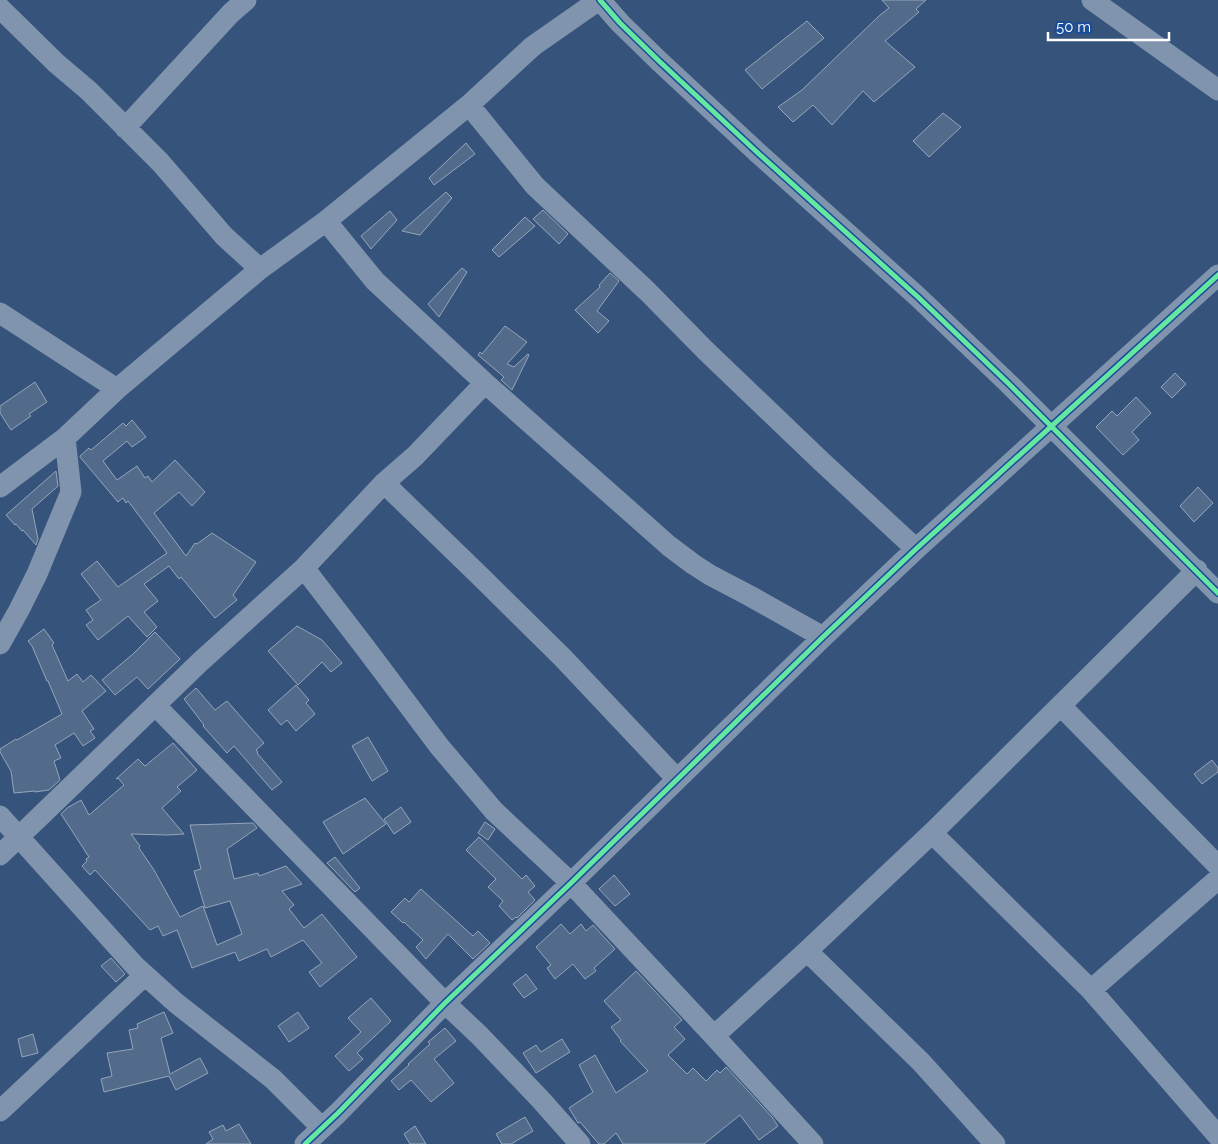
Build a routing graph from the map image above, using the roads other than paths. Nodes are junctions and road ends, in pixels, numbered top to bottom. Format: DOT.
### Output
graph roads {
  1 [pos="246,0"];
  2 [pos="600,0"];
  3 [pos="1092,0"];
  4 [pos="0,8"];
  5 [pos="1218,90"];
  6 [pos="469,105"];
  7 [pos="126,128"];
  8 [pos="326,221"];
  9 [pos="260,269"];
  10 [pos="1215,286"];
  11 [pos="0,313"];
  12 [pos="485,384"];
  13 [pos="117,389"];
  14 [pos="1052,426"];
  15 [pos="65,438"];
  16 [pos="384,484"];
  17 [pos="0,487"];
  18 [pos="916,549"];
  19 [pos="304,568"];
  20 [pos="1197,570"];
  21 [pos="1218,592"];
  22 [pos="823,637"];
  23 [pos="0,644"];
  24 [pos="155,705"];
  25 [pos="1061,706"];
  26 [pos="677,779"];
  27 [pos="0,816"];
  28 [pos="932,833"];
  29 [pos="20,837"];
  30 [pos="0,855"];
  31 [pos="1218,866"];
  32 [pos="1218,880"];
  33 [pos="571,883"];
  34 [pos="807,951"];
  35 [pos="145,975"];
  36 [pos="1091,990"];
  37 [pos="445,1003"];
  38 [pos="714,1036"];
  39 [pos="0,1111"];
  40 [pos="322,1128"];
  41 [pos="1218,1136"];
  42 [pos="305,1144"];
  43 [pos="580,1144"];
  44 [pos="813,1144"];
  45 [pos="995,1144"];
  1 -- 7 [label="street"];
  2 -- 6 [label="street"];
  2 -- 14 [label="street"];
  3 -- 5 [label="street"];
  4 -- 7 [label="street"];
  6 -- 8 [label="street"];
  6 -- 18 [label="street"];
  7 -- 9 [label="street"];
  8 -- 9 [label="street"];
  8 -- 12 [label="street"];
  9 -- 13 [label="street"];
  10 -- 14 [label="street"];
  11 -- 13 [label="street"];
  12 -- 16 [label="street"];
  12 -- 22 [label="street"];
  13 -- 15 [label="street"];
  14 -- 18 [label="street"];
  14 -- 20 [label="street"];
  15 -- 17 [label="street"];
  15 -- 23 [label="street"];
  16 -- 19 [label="street"];
  16 -- 26 [label="street"];
  18 -- 22 [label="street"];
  19 -- 24 [label="street"];
  19 -- 33 [label="street"];
  20 -- 21 [label="street"];
  20 -- 25 [label="street"];
  22 -- 26 [label="street"];
  24 -- 29 [label="street"];
  24 -- 37 [label="street"];
  25 -- 28 [label="street"];
  25 -- 31 [label="street"];
  26 -- 33 [label="street"];
  27 -- 29 [label="street"];
  28 -- 34 [label="street"];
  28 -- 36 [label="street"];
  29 -- 30 [label="street"];
  29 -- 35 [label="street"];
  32 -- 36 [label="street"];
  33 -- 37 [label="street"];
  33 -- 38 [label="street"];
  34 -- 38 [label="street"];
  34 -- 45 [label="street"];
  35 -- 39 [label="street"];
  35 -- 40 [label="street"];
  36 -- 41 [label="street"];
  37 -- 40 [label="street"];
  37 -- 43 [label="street"];
  38 -- 44 [label="street"];
  40 -- 42 [label="street"];
}
